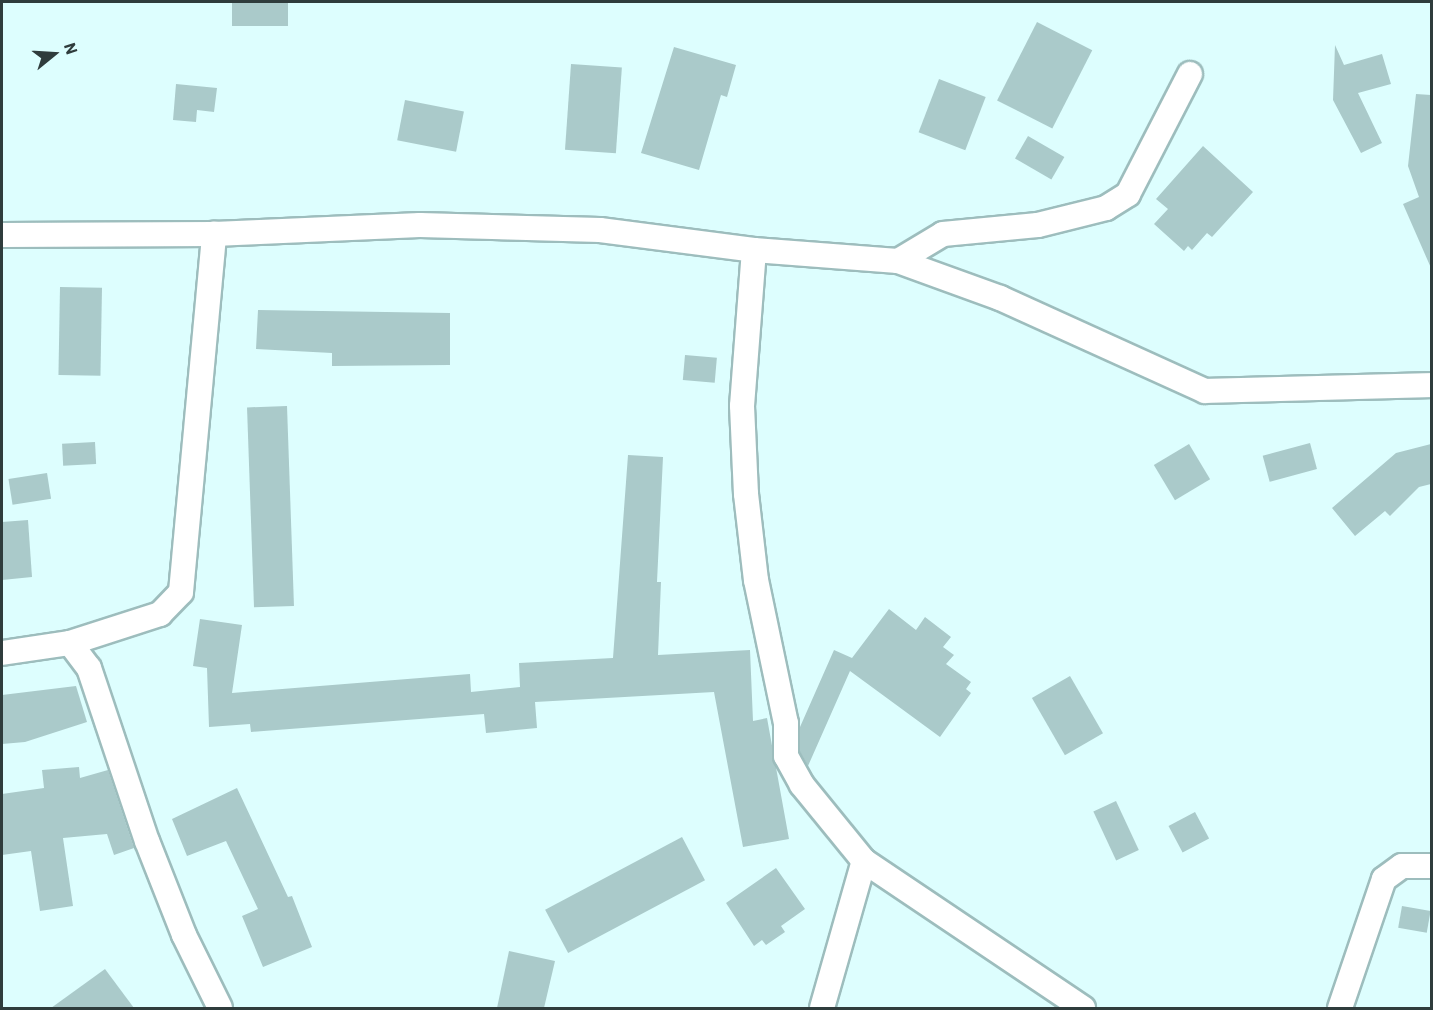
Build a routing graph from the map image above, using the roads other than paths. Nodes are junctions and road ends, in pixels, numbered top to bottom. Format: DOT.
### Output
graph roads {
  1 [pos="1190,74"];
  2 [pos="214,234"];
  3 [pos="2,235"];
  4 [pos="754,250"];
  5 [pos="898,261"];
  6 [pos="1431,385"];
  7 [pos="70,643"];
  8 [pos="2,653"];
  9 [pos="864,861"];
  10 [pos="1431,866"];
  11 [pos="220,1008"];
  12 [pos="822,1008"];
  13 [pos="1083,1008"];
  14 [pos="1340,1008"];
  1 -- 5 [label="street"];
  2 -- 3 [label="street"];
  2 -- 4 [label="street"];
  2 -- 7 [label="street"];
  4 -- 5 [label="street"];
  4 -- 9 [label="street"];
  5 -- 6 [label="street"];
  7 -- 8 [label="street"];
  7 -- 11 [label="street"];
  9 -- 12 [label="street"];
  9 -- 13 [label="street"];
  10 -- 14 [label="street"];
}
